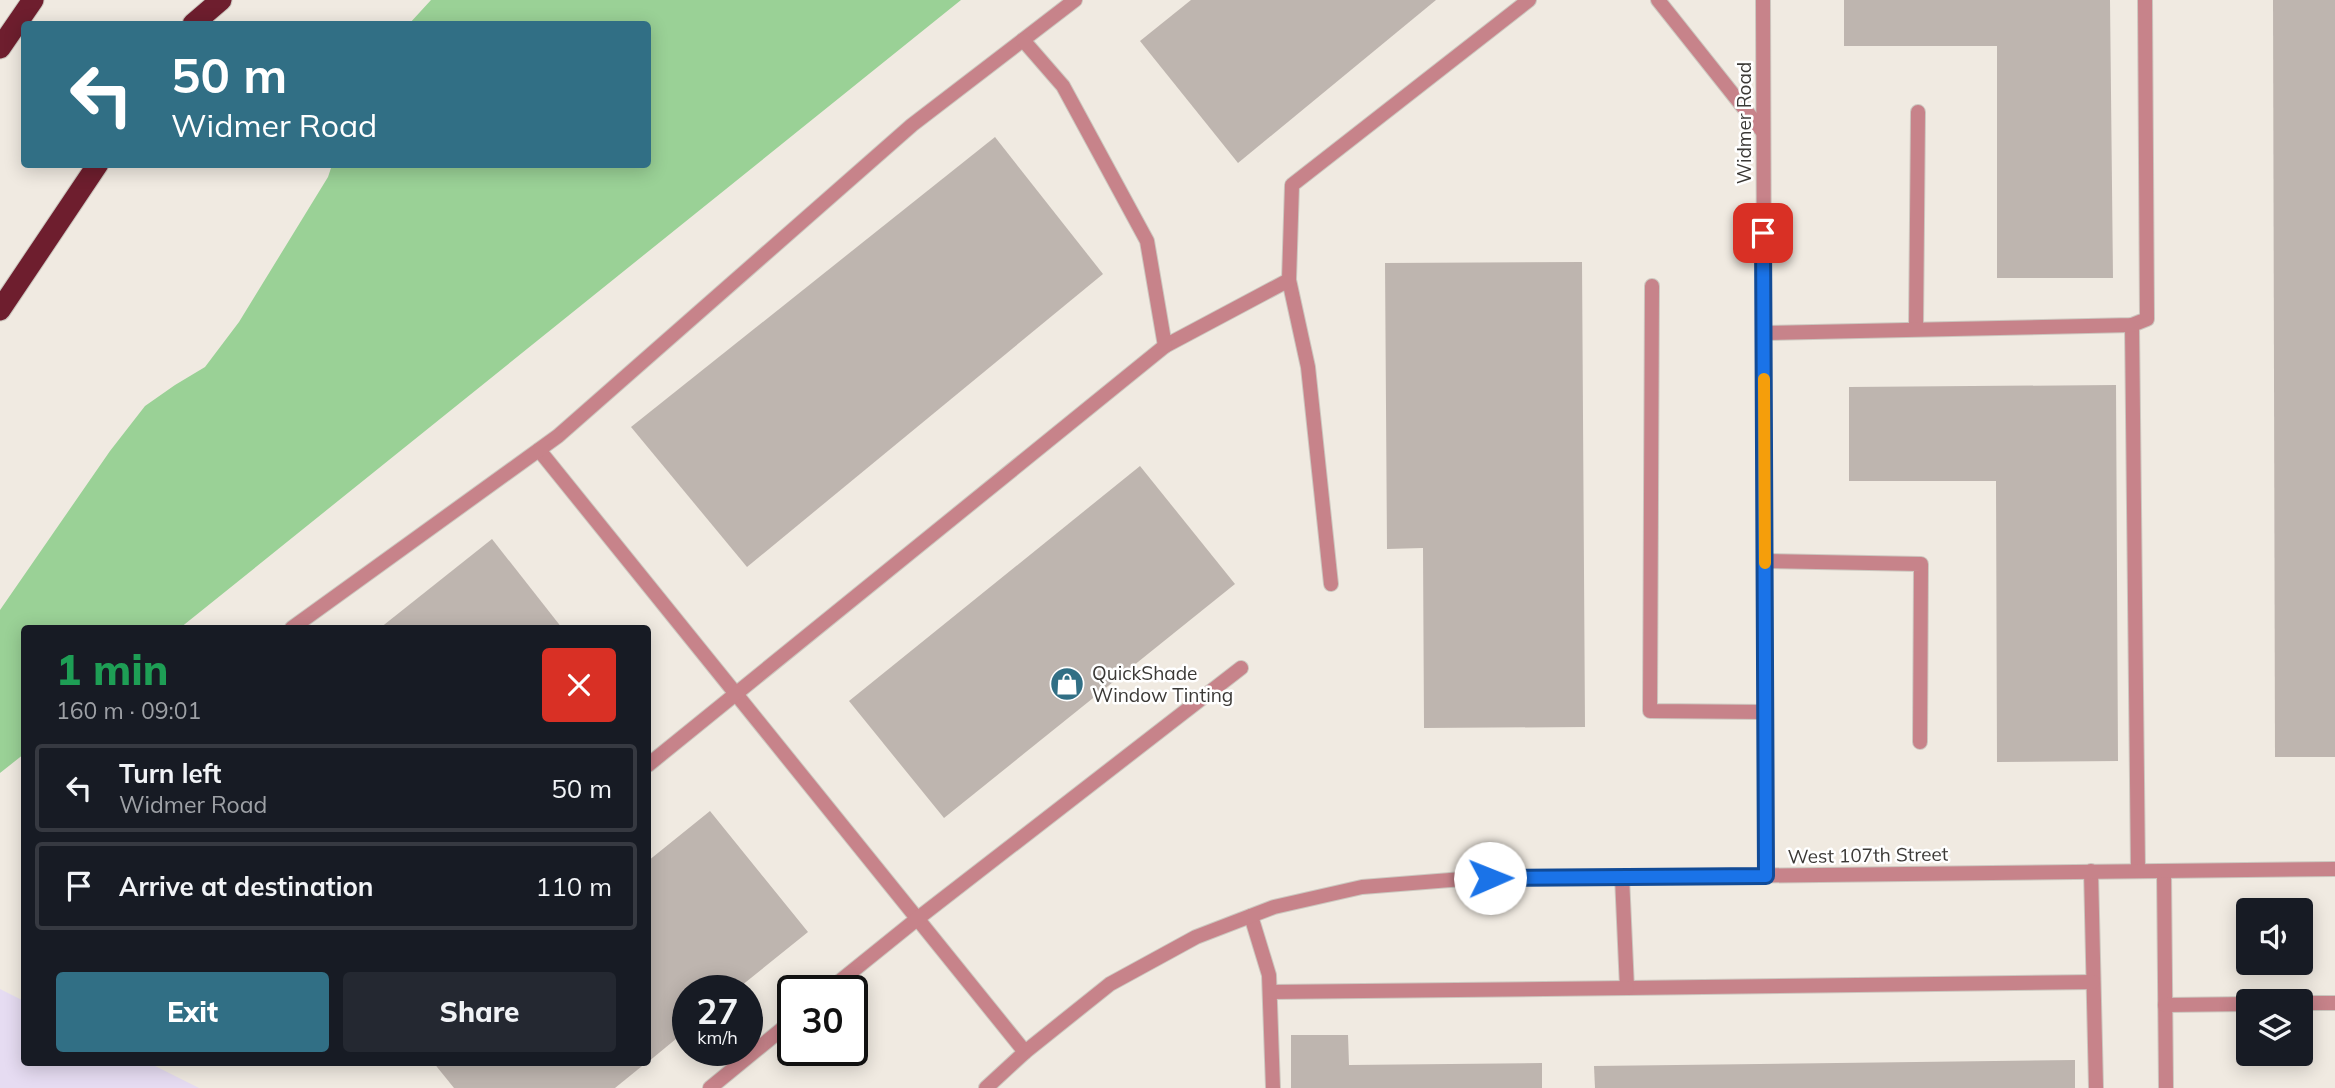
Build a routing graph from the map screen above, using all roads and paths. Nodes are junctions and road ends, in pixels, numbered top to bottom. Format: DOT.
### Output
graph roads {
  1 [pos="33,0"];
  2 [pos="209,0"];
  3 [pos="221,0"];
  4 [pos="1075,0"];
  5 [pos="1529,0"];
  6 [pos="1658,0"];
  7 [pos="1763,0"];
  8 [pos="2145,0"];
  9 [pos="195,21"];
  10 [pos="196,21"];
  11 [pos="1023,40"];
  12 [pos="0,48"];
  13 [pos="1918,112"];
  14 [pos="1763,132"];
  15 [pos="95,168"];
  16 [pos="1289,280"];
  17 [pos="1653,286"];
  18 [pos="0,310"];
  19 [pos="2132,325"];
  20 [pos="1916,329"];
  21 [pos="1764,333"];
  22 [pos="1165,346"];
  23 [pos="539,450"];
  24 [pos="1765,561"];
  25 [pos="1331,584"];
  26 [pos="296,625"];
  27 [pos="1241,668"];
  28 [pos="735,694"];
  29 [pos="1765,712"];
  30 [pos="1920,743"];
  31 [pos="651,763"];
  32 [pos="2335,869"];
  33 [pos="2091,871"];
  34 [pos="2138,871"];
  35 [pos="2164,871"];
  36 [pos="1766,876"];
  37 [pos="1622,877"];
  38 [pos="1251,916"];
  39 [pos="916,919"];
  40 [pos="847,975"];
  41 [pos="2093,982"];
  42 [pos="1627,988"];
  43 [pos="1270,992"];
  44 [pos="2313,1003"];
  45 [pos="2335,1003"];
  46 [pos="2236,1004"];
  47 [pos="2165,1005"];
  48 [pos="777,1033"];
  49 [pos="1025,1052"];
  50 [pos="710,1088"];
  51 [pos="986,1088"];
  52 [pos="1273,1088"];
  53 [pos="2096,1088"];
  54 [pos="2166,1088"];
  1 -- 12 [label="highway"];
  2 -- 9 [label="highway"];
  3 -- 10 [label="highway"];
  4 -- 11 [label="street"];
  5 -- 16 [label="street"];
  6 -- 14 [label="street"];
  7 -- 14 [label="street, Widmer Road"];
  8 -- 19 [label="street"];
  11 -- 22 [label="street"];
  11 -- 23 [label="street"];
  13 -- 20 [label="street"];
  14 -- 21 [label="street, Widmer Road"];
  15 -- 18 [label="highway"];
  16 -- 22 [label="street"];
  16 -- 25 [label="street"];
  17 -- 29 [label="street"];
  19 -- 20 [label="street"];
  19 -- 34 [label="street"];
  20 -- 21 [label="street"];
  21 -- 24 [label="street, Widmer Road"];
  22 -- 28 [label="street"];
  23 -- 26 [label="street"];
  23 -- 28 [label="street"];
  24 -- 29 [label="street, Widmer Road"];
  24 -- 30 [label="street"];
  27 -- 39 [label="street"];
  28 -- 31 [label="street"];
  28 -- 39 [label="street"];
  29 -- 36 [label="street, Widmer Road"];
  32 -- 35 [label="street, West 107th Street"];
  33 -- 34 [label="street, West 107th Street"];
  33 -- 36 [label="street, West 107th Street"];
  33 -- 41 [label="street"];
  34 -- 35 [label="street, West 107th Street"];
  35 -- 47 [label="street"];
  36 -- 37 [label="street, West 107th Street"];
  37 -- 38 [label="street, West 107th Street"];
  37 -- 42 [label="street"];
  38 -- 43 [label="street"];
  38 -- 49 [label="street, West 107th Street"];
  39 -- 40 [label="street"];
  39 -- 49 [label="street"];
  41 -- 42 [label="street"];
  41 -- 53 [label="street"];
  42 -- 43 [label="street"];
  43 -- 52 [label="street"];
  44 -- 45 [label="street"];
  46 -- 47 [label="street"];
  47 -- 54 [label="street"];
  48 -- 50 [label="street"];
  49 -- 51 [label="street, West 107th Street"];
}
